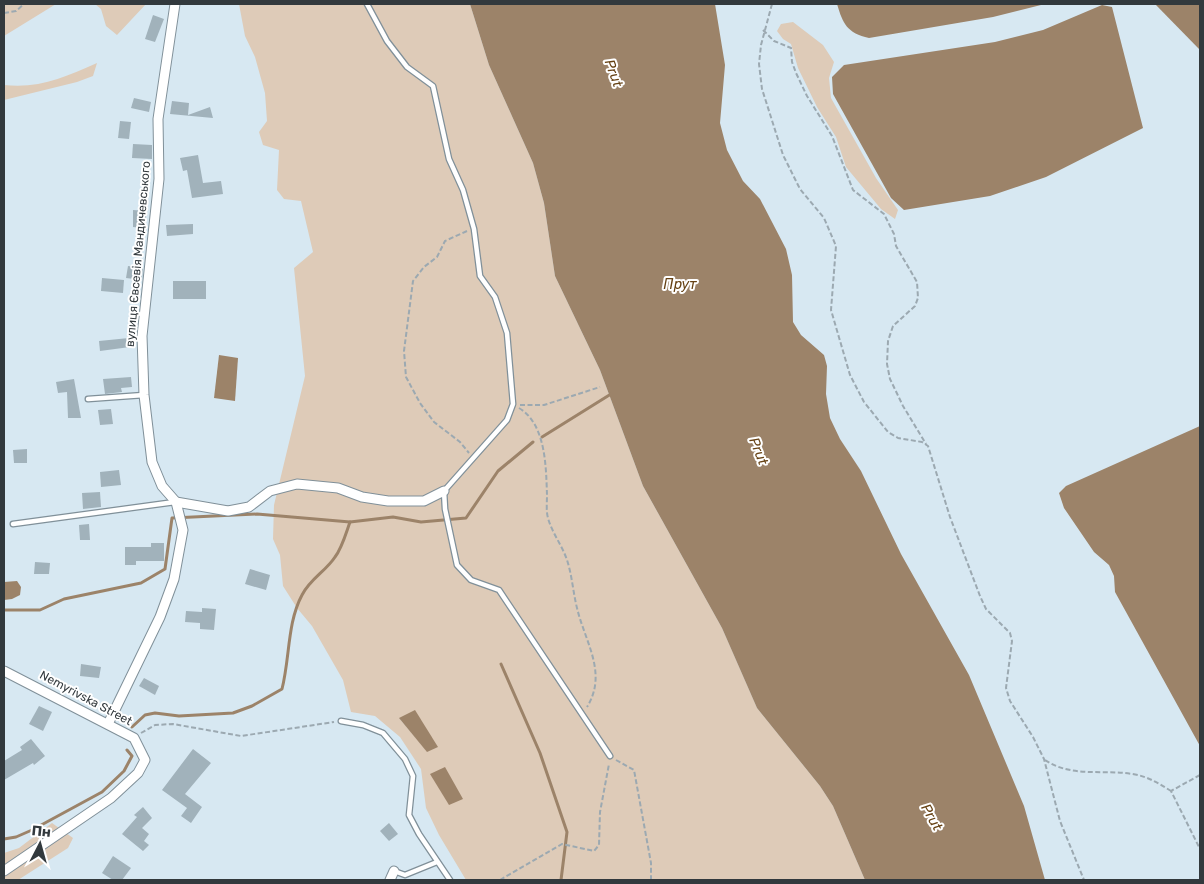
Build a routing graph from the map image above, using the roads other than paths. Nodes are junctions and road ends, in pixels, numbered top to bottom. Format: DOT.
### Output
graph roads {
  1 [pos="174,4"];
  2 [pos="367,4"];
  3 [pos="144,395"];
  4 [pos="88,399"];
  5 [pos="444,491"];
  6 [pos="178,505"];
  7 [pos="12,524"];
  8 [pos="4,671"];
  9 [pos="342,721"];
  10 [pos="108,724"];
  11 [pos="610,756"];
  12 [pos="437,862"];
  13 [pos="4,871"];
  14 [pos="392,876"];
  15 [pos="450,880"];
  1 -- 3 [label="street, вулиця Євсевія Мандичевського"];
  2 -- 5 [label="lane"];
  3 -- 4 [label="lane"];
  3 -- 6 [label="street, вулиця Євсевія Мандичевського"];
  5 -- 6 [label="street"];
  5 -- 11 [label="lane"];
  6 -- 7 [label="lane"];
  6 -- 10 [label="street, вулиця Євсевія Мандичевського"];
  8 -- 10 [label="street, Nemyrivska Street"];
  9 -- 12 [label="lane"];
  10 -- 13 [label="street, Nemyrivska Street"];
  12 -- 14 [label="lane"];
  12 -- 15 [label="lane"];
}
